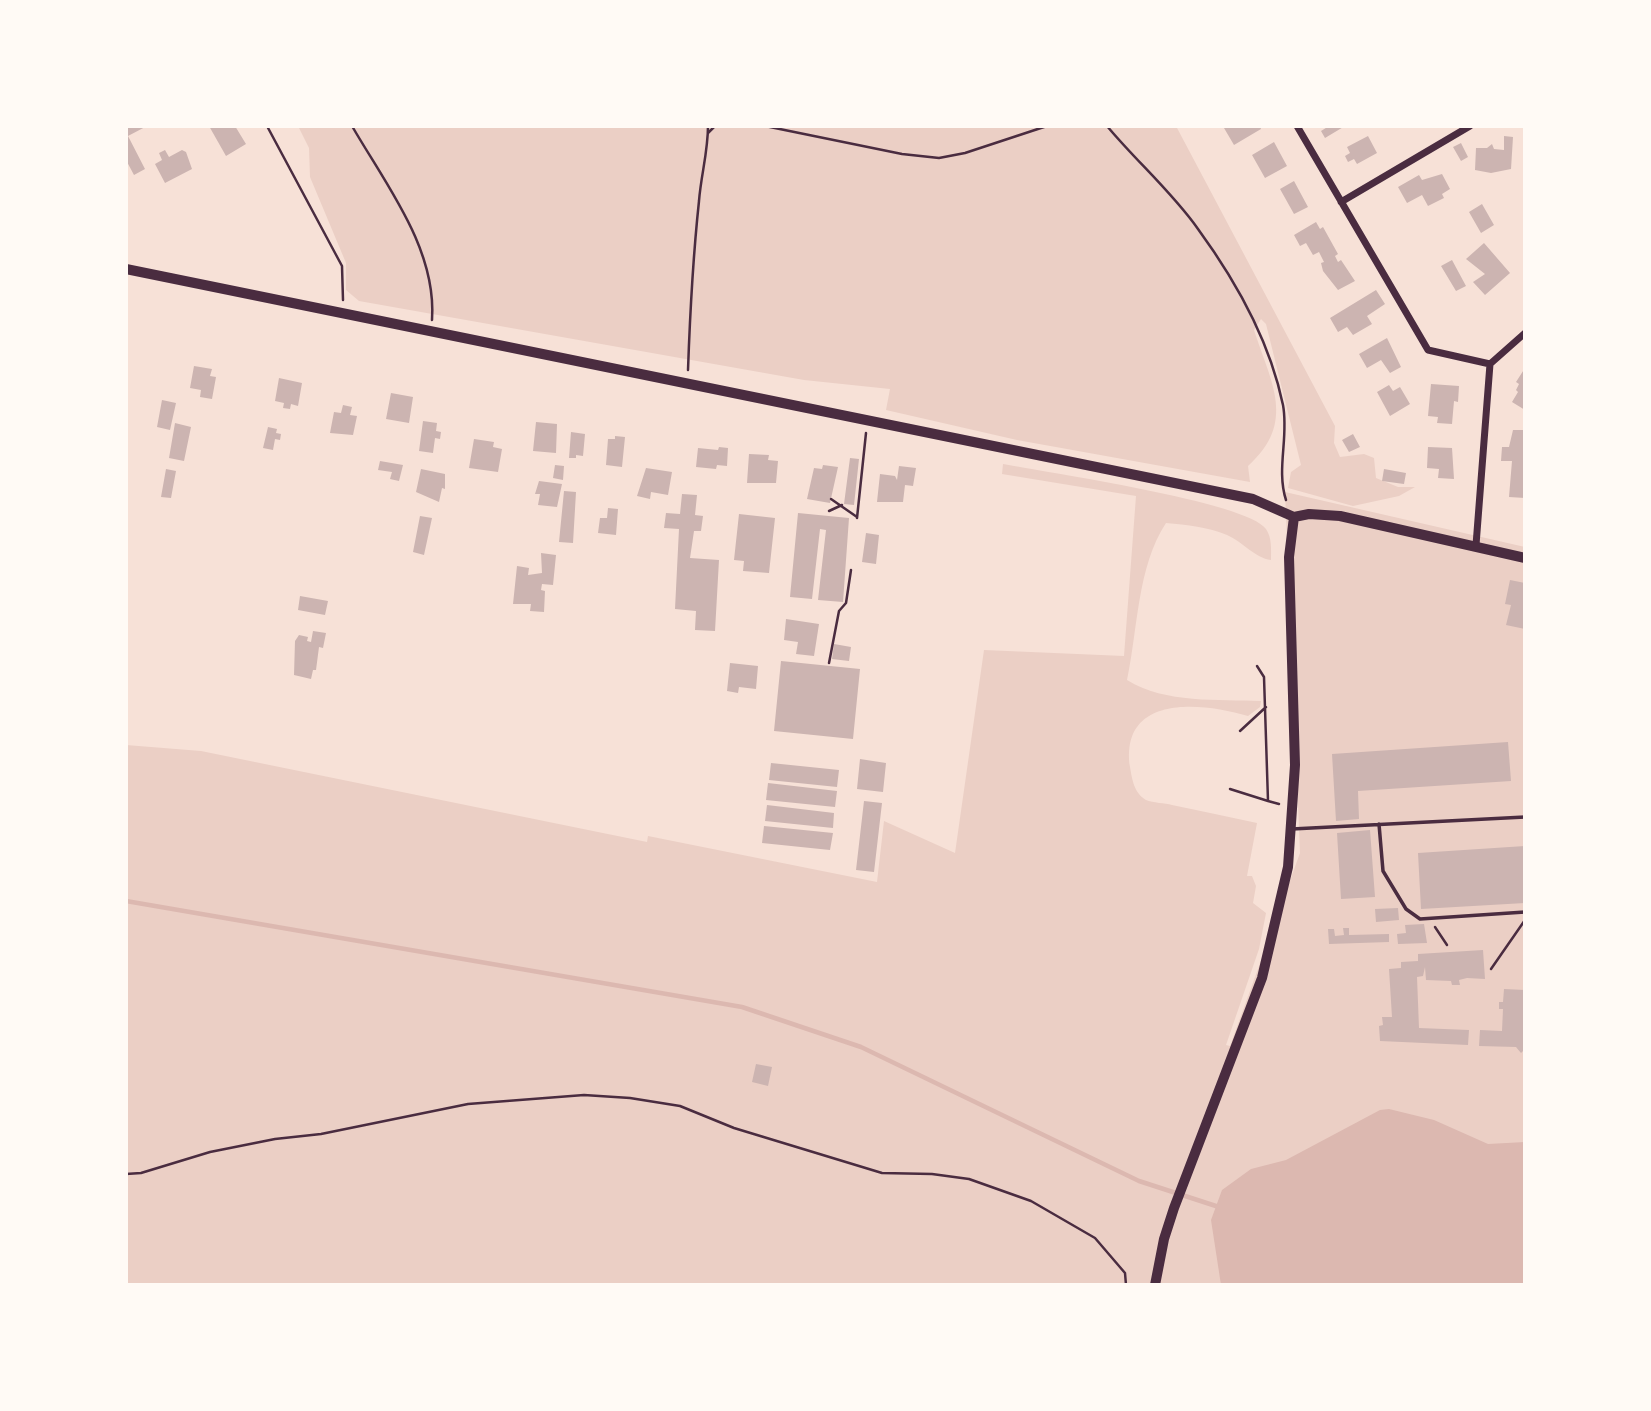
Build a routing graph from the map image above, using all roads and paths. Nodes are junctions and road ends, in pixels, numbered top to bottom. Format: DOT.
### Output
graph roads {
  1 [pos="267,126"];
  2 [pos="352,126"];
  3 [pos="708,126"];
  4 [pos="715,126"];
  5 [pos="765,126"];
  6 [pos="1047,126"];
  7 [pos="1107,126"];
  8 [pos="1297,126"];
  9 [pos="1470,126"];
  10 [pos="708,132"];
  11 [pos="1341,202"];
  12 [pos="126,269"];
  13 [pos="344,313"];
  14 [pos="432,331"];
  15 [pos="1525,333"];
  16 [pos="1490,364"];
  17 [pos="687,383"];
  18 [pos="866,433"];
  19 [pos="831,499"];
  20 [pos="842,505"];
  21 [pos="829,511"];
  22 [pos="1294,517"];
  23 [pos="1476,545"];
  24 [pos="1525,558"];
  25 [pos="851,570"];
  26 [pos="829,663"];
  27 [pos="1257,666"];
  28 [pos="1266,707"];
  29 [pos="1240,731"];
  30 [pos="1230,789"];
  31 [pos="1268,801"];
  32 [pos="1286,805"];
  33 [pos="1525,817"];
  34 [pos="1379,824"];
  35 [pos="1292,829"];
  36 [pos="1525,912"];
  37 [pos="1430,918"];
  38 [pos="1525,920"];
  39 [pos="1447,945"];
  40 [pos="1491,969"];
  41 [pos="126,1174"];
  42 [pos="1126,1285"];
  43 [pos="1155,1285"];
  1 -- 13 [label="path"];
  2 -- 14 [label="path"];
  3 -- 10 [label="path"];
  4 -- 10 [label="path"];
  5 -- 6 [label="path"];
  7 -- 22 [label="path"];
  8 -- 11 [label="street"];
  9 -- 11 [label="street"];
  10 -- 17 [label="path"];
  11 -- 16 [label="street"];
  12 -- 13 [label="street"];
  13 -- 14 [label="street"];
  14 -- 17 [label="street"];
  15 -- 16 [label="street"];
  16 -- 23 [label="street"];
  17 -- 22 [label="street"];
  18 -- 20 [label="path"];
  19 -- 20 [label="path"];
  20 -- 21 [label="path"];
  22 -- 23 [label="street"];
  22 -- 35 [label="street"];
  23 -- 24 [label="street"];
  25 -- 26 [label="path"];
  27 -- 28 [label="path"];
  28 -- 29 [label="path"];
  28 -- 31 [label="path"];
  30 -- 31 [label="path"];
  31 -- 32 [label="path"];
  33 -- 34 [label="lane"];
  34 -- 35 [label="lane"];
  34 -- 37 [label="lane"];
  35 -- 43 [label="street"];
  36 -- 37 [label="lane"];
  37 -- 39 [label="path"];
  38 -- 40 [label="path"];
  41 -- 42 [label="path"];
}
